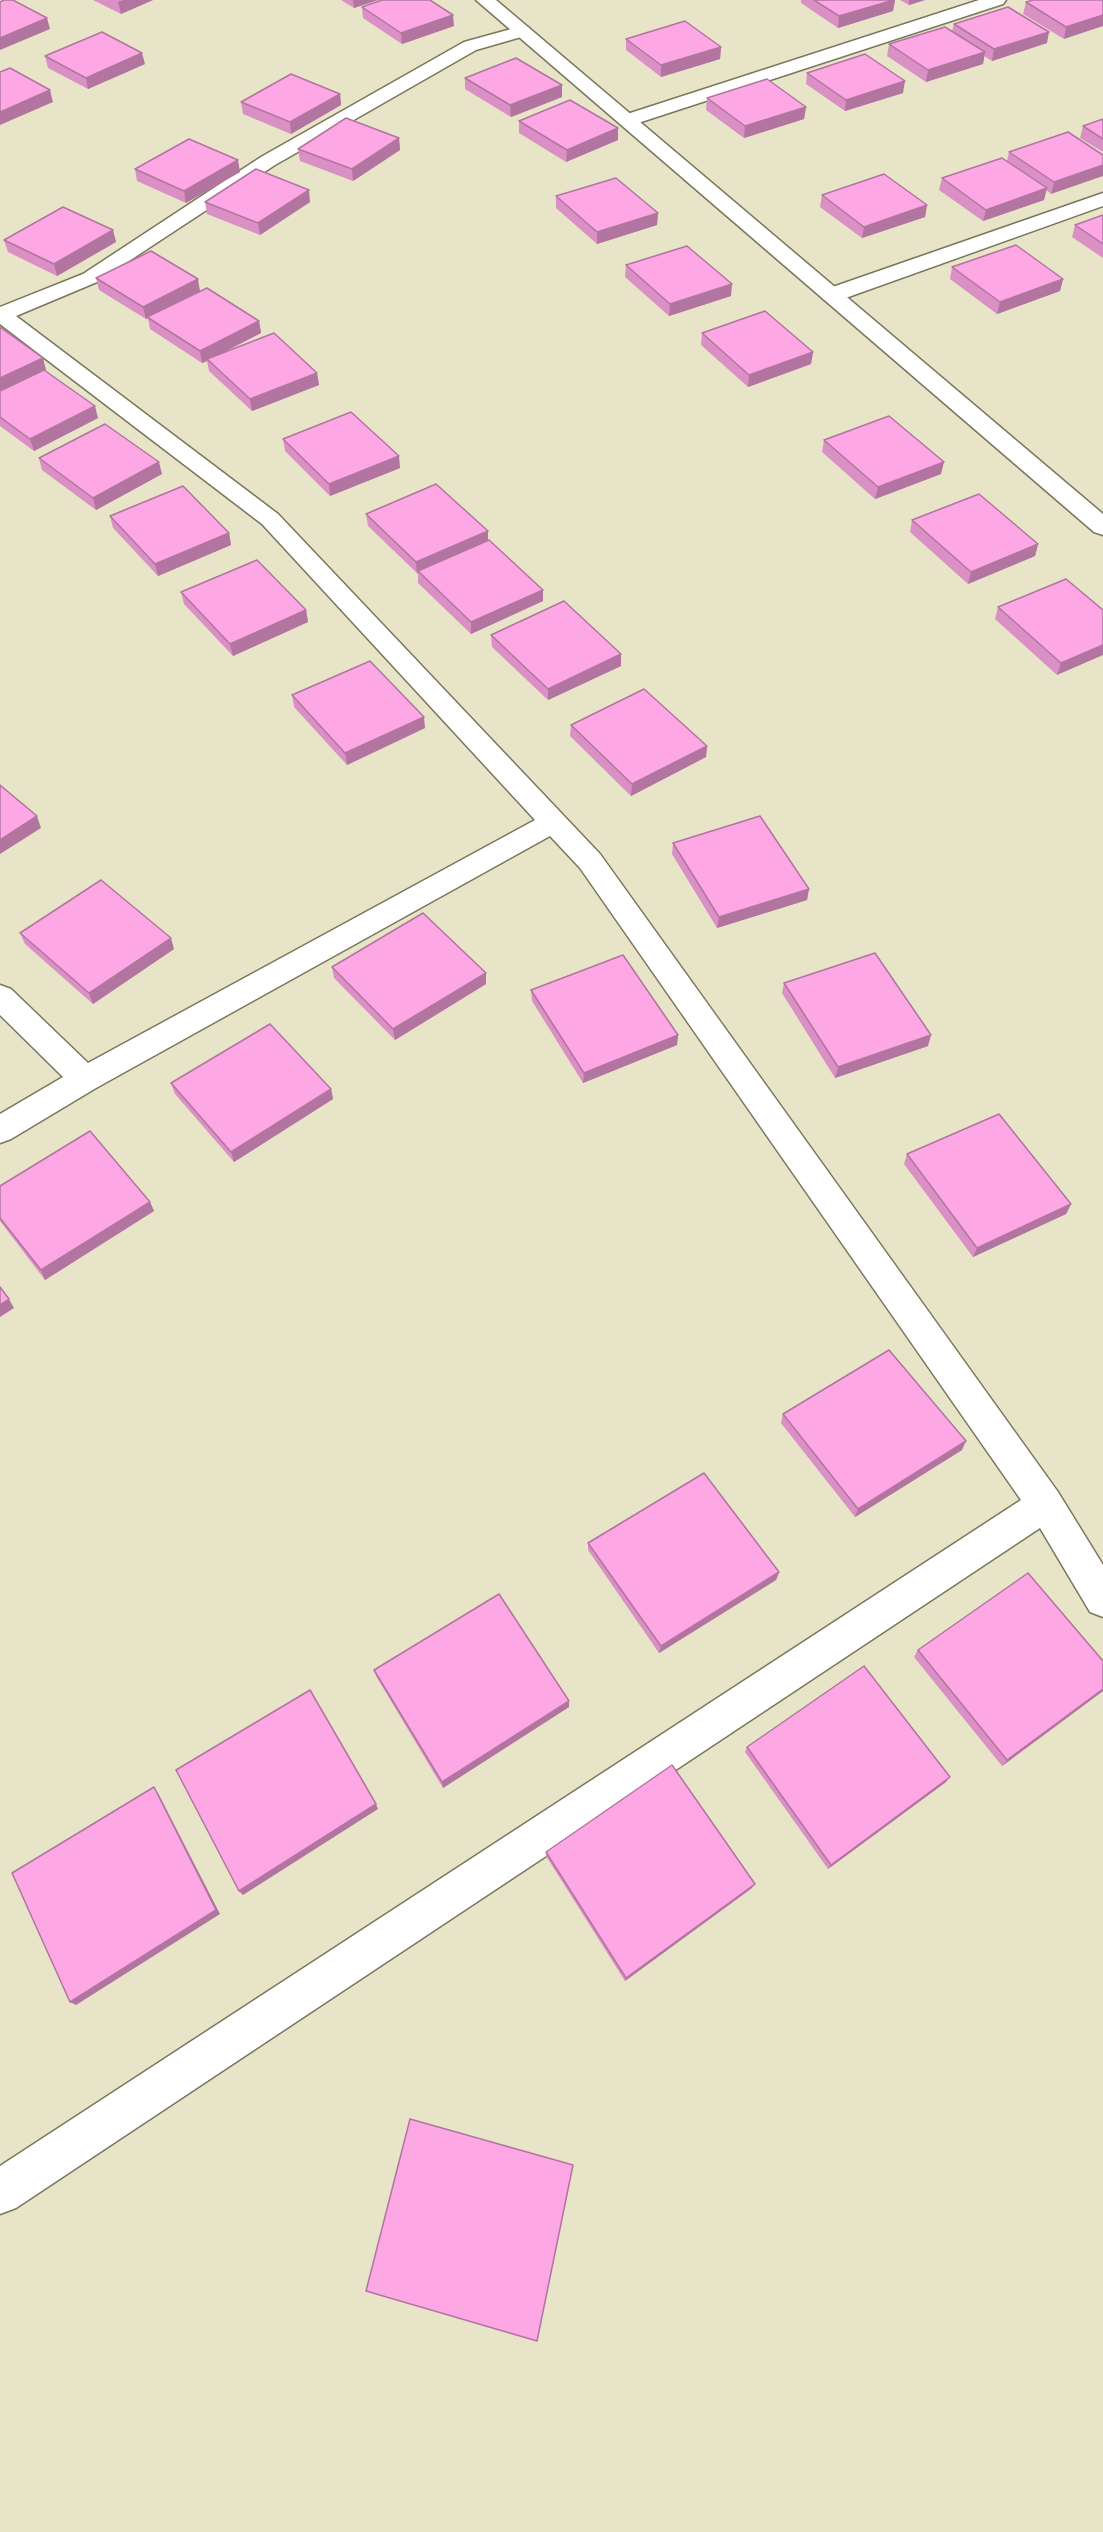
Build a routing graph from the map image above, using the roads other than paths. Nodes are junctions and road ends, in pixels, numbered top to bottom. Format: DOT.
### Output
graph roads {
  1 [pos="485,0"];
  2 [pos="997,0"];
  3 [pos="522,31"];
  4 [pos="628,120"];
  5 [pos="1103,199"];
  6 [pos="832,295"];
  7 [pos="0,315"];
  8 [pos="1103,527"];
  9 [pos="553,822"];
  10 [pos="0,997"];
  11 [pos="84,1079"];
  12 [pos="0,1130"];
  13 [pos="1045,1504"];
  14 [pos="1103,1599"];
  15 [pos="0,2192"];
  1 -- 3 [label="street"];
  2 -- 4 [label="street"];
  3 -- 4 [label="street"];
  3 -- 7 [label="street"];
  4 -- 6 [label="street"];
  5 -- 6 [label="street"];
  6 -- 8 [label="street"];
  7 -- 9 [label="street"];
  9 -- 11 [label="street"];
  9 -- 13 [label="street"];
  10 -- 11 [label="street"];
  11 -- 12 [label="street"];
  13 -- 14 [label="street"];
  13 -- 15 [label="street"];
}
